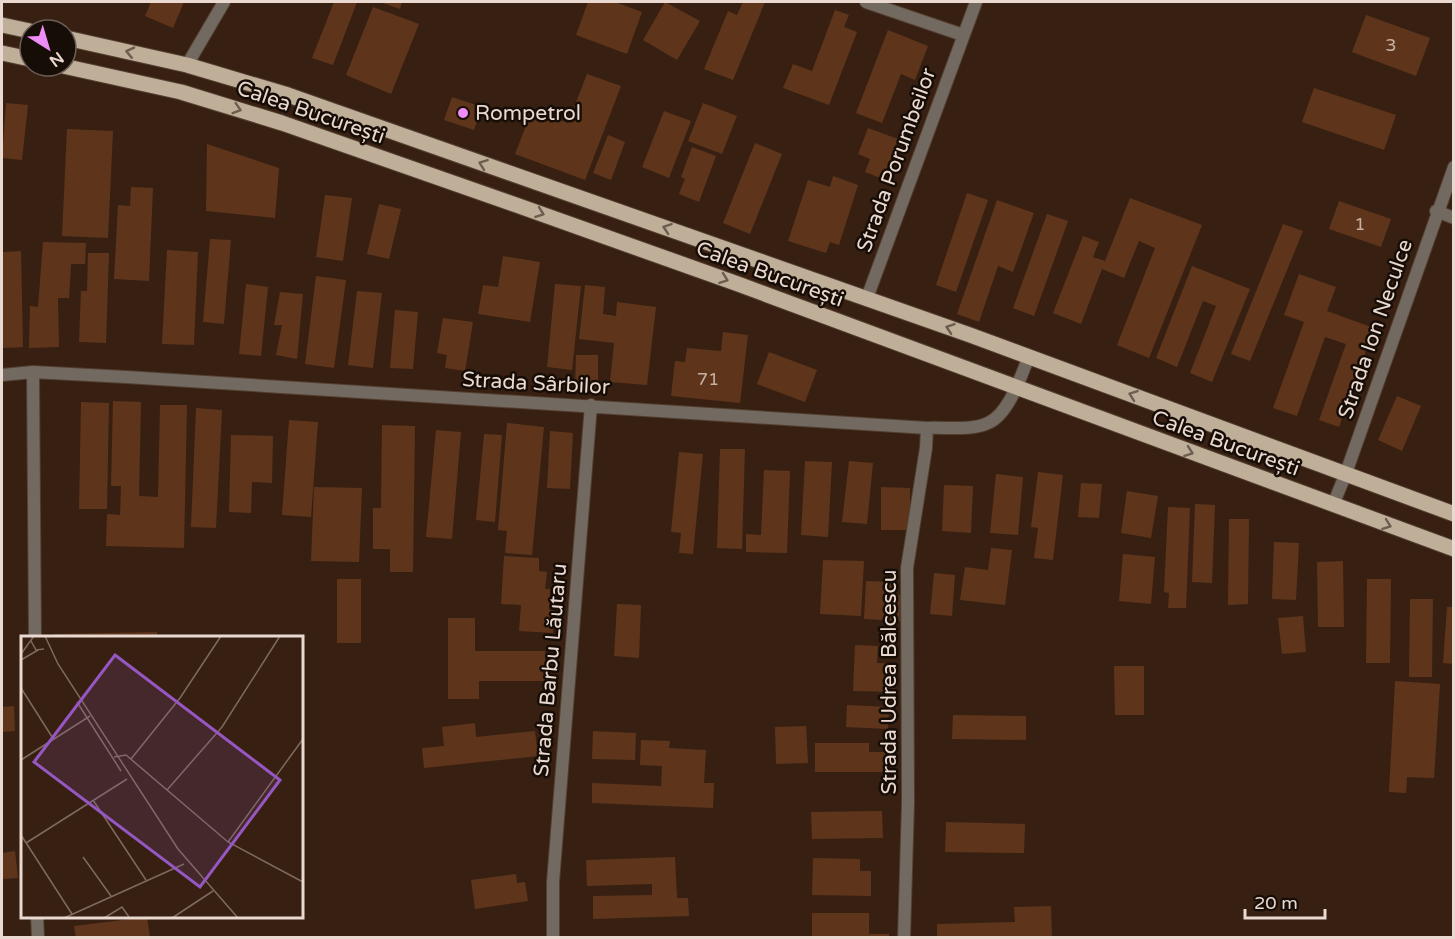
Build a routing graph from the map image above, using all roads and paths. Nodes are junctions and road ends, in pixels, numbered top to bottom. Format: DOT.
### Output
graph roads {
  1 [pos="224,2"];
  2 [pos="866,2"];
  3 [pos="976,2"];
  4 [pos="2,25"];
  5 [pos="18,28"];
  6 [pos="963,35"];
  7 [pos="78,41"];
  8 [pos="2,53"];
  9 [pos="18,56"];
  10 [pos="187,65"];
  11 [pos="78,69"];
  12 [pos="181,92"];
  13 [pos="1454,167"];
  14 [pos="1436,211"];
  15 [pos="1454,218"];
  16 [pos="867,298"];
  17 [pos="1029,356"];
  18 [pos="33,372"];
  19 [pos="2,375"];
  20 [pos="1016,387"];
  21 [pos="591,405"];
  22 [pos="927,428"];
  23 [pos="1346,473"];
  24 [pos="1333,505"];
  25 [pos="1454,514"];
  26 [pos="1454,549"];
  27 [pos="35,636"];
  28 [pos="37,918"];
  29 [pos="38,938"];
  30 [pos="553,938"];
  31 [pos="904,938"];
  1 -- 10 [label="street"];
  2 -- 6 [label="street"];
  3 -- 6 [label="street, Strada Porumbeilor"];
  4 -- 5 [label="main road"];
  6 -- 16 [label="street, Strada Porumbeilor"];
  10 -- 7 [label="main road, Calea București, one-way"];
  8 -- 9 [label="main road"];
  10 -- 12 [label="main road"];
  16 -- 10 [label="main road, Calea București, one-way"];
  11 -- 12 [label="main road, Calea București"];
  12 -- 20 [label="main road, Calea București, one-way"];
  13 -- 14 [label="street, Strada Ion Neculce"];
  14 -- 15 [label="street"];
  14 -- 23 [label="street, Strada Ion Neculce"];
  17 -- 16 [label="main road, Calea București, one-way"];
  17 -- 20 [label="street, Strada Sârbilor"];
  23 -- 17 [label="main road, Calea București, one-way"];
  18 -- 19 [label="street, Strada Sârbilor"];
  18 -- 21 [label="street, Strada Sârbilor"];
  18 -- 27 [label="street"];
  20 -- 22 [label="street, Strada Sârbilor"];
  20 -- 24 [label="main road, Calea București, one-way"];
  21 -- 22 [label="street, Strada Sârbilor"];
  21 -- 30 [label="street, Strada Barbu Lăutaru"];
  22 -- 31 [label="street, Strada Udrea Bălcescu"];
  23 -- 24 [label="street, Strada Ion Neculce"];
  23 -- 25 [label="main road, Calea București"];
  24 -- 26 [label="main road, Calea București, one-way"];
  28 -- 29 [label="street"];
}
